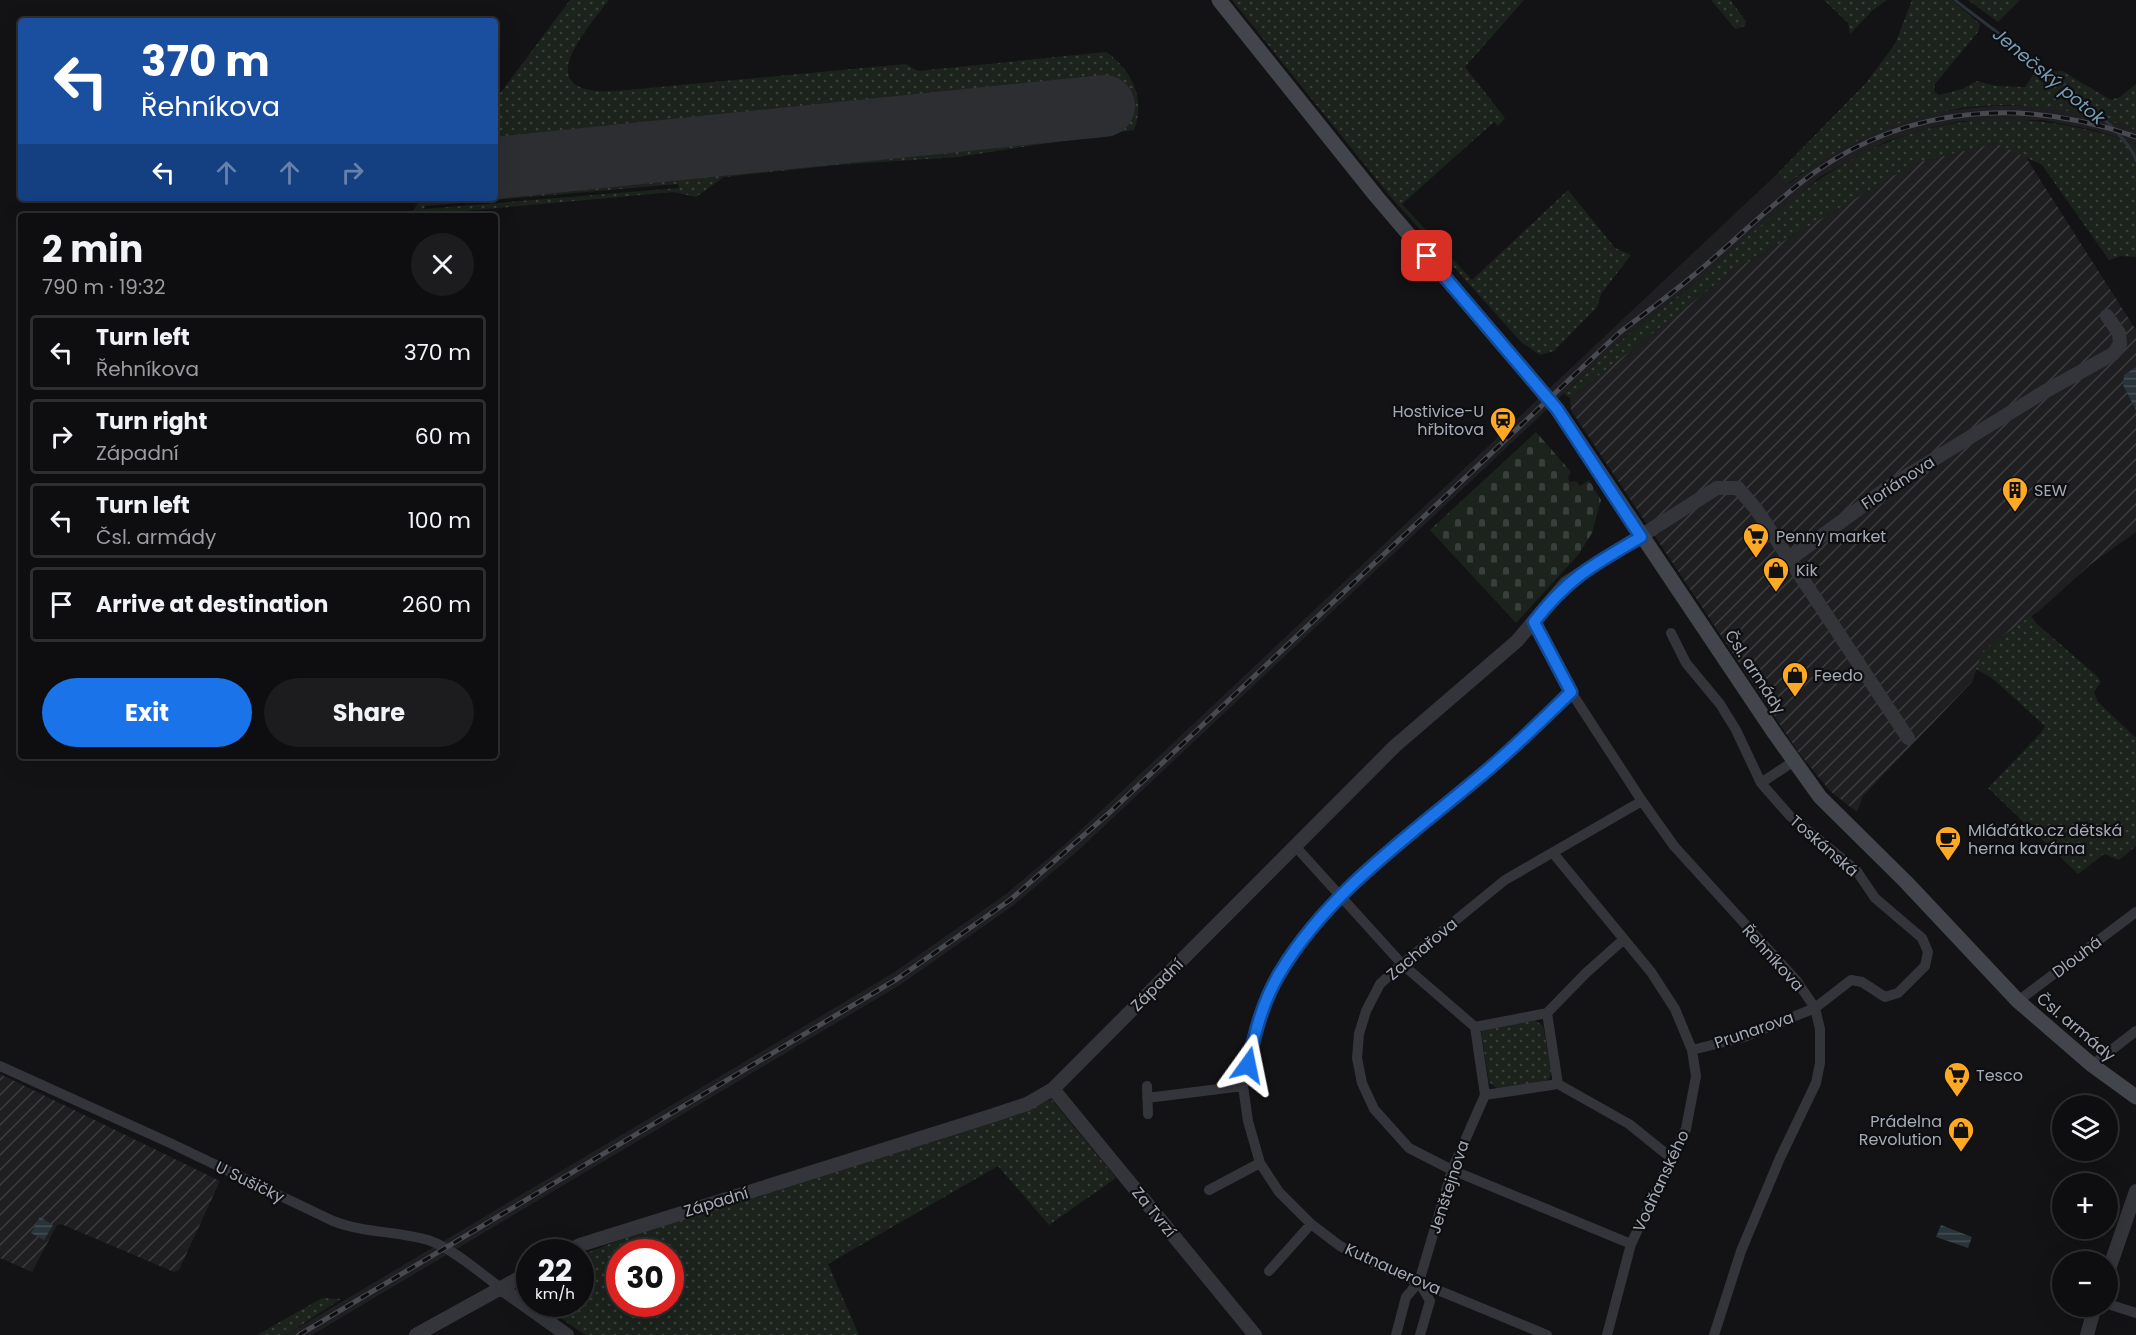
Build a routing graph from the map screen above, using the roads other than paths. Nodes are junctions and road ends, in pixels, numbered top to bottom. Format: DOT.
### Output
graph roads {
  1 [pos="1219,0"];
  2 [pos="2107,316"];
  3 [pos="1641,537"];
  4 [pos="1790,560"];
  5 [pos="1534,622"];
  6 [pos="1671,633"];
  7 [pos="1571,692"];
  8 [pos="1908,738"];
  9 [pos="1794,761"];
  10 [pos="1761,783"];
  11 [pos="1642,801"];
  12 [pos="1295,846"];
  13 [pos="1553,853"];
  14 [pos="1342,895"];
  15 [pos="2136,912"];
  16 [pos="1623,940"];
  17 [pos="1402,964"];
  18 [pos="2018,1001"];
  19 [pos="1815,1008"];
  20 [pos="1547,1013"];
  21 [pos="1475,1027"];
  22 [pos="2136,1030"];
  23 [pos="1692,1050"];
  24 [pos="2092,1065"];
  25 [pos="0,1066"];
  26 [pos="1558,1084"];
  27 [pos="1147,1086"];
  28 [pos="1243,1086"];
  29 [pos="1053,1089"];
  30 [pos="1485,1095"];
  31 [pos="2136,1097"];
  32 [pos="1147,1098"];
  33 [pos="1148,1114"];
  34 [pos="1670,1157"];
  35 [pos="1260,1163"];
  36 [pos="1452,1170"];
  37 [pos="1209,1190"];
  38 [pos="2136,1191"];
  39 [pos="1311,1224"];
  40 [pos="594,1240"];
  41 [pos="1631,1244"];
  42 [pos="2115,1251"];
  43 [pos="1269,1271"];
  44 [pos="516,1280"];
  45 [pos="1419,1282"];
  46 [pos="501,1288"];
  47 [pos="2118,1307"];
  48 [pos="2136,1313"];
  49 [pos="2092,1317"];
  50 [pos="416,1335"];
  51 [pos="567,1335"];
  52 [pos="1255,1335"];
  53 [pos="1395,1335"];
  54 [pos="1420,1335"];
  55 [pos="1547,1335"];
  56 [pos="1607,1335"];
  57 [pos="1714,1335"];
  58 [pos="2087,1335"];
  1 -- 3 [label="main road, Čsl. armády"];
  2 -- 4 [label="street, Floriánova"];
  3 -- 4 [label="street"];
  3 -- 5 [label="street, Západní"];
  3 -- 9 [label="main road, Čsl. armády"];
  4 -- 8 [label="street"];
  5 -- 7 [label="street, Řehníkova"];
  5 -- 12 [label="street, Západní"];
  6 -- 10 [label="street, Toskánská"];
  7 -- 11 [label="street, Řehníkova"];
  7 -- 14 [label="street, Kutnauerova"];
  9 -- 10 [label="street"];
  9 -- 18 [label="main road, Čsl. armády"];
  10 -- 19 [label="street, Toskánská"];
  11 -- 13 [label="street, Zachařova"];
  11 -- 19 [label="street, Řehníkova"];
  12 -- 14 [label="street"];
  12 -- 29 [label="street, Západní"];
  13 -- 16 [label="street, Vodňanského"];
  13 -- 17 [label="street, Zachařova"];
  14 -- 17 [label="street"];
  14 -- 28 [label="street, Kutnauerova"];
  15 -- 18 [label="street, Dlouhá"];
  16 -- 20 [label="street"];
  16 -- 23 [label="street, Vodňanského"];
  17 -- 21 [label="street"];
  17 -- 36 [label="street, Zachařova"];
  18 -- 24 [label="main road, Čsl. armády"];
  19 -- 23 [label="street, Prunarova"];
  19 -- 57 [label="street, Řehníkova"];
  20 -- 21 [label="street"];
  20 -- 26 [label="street"];
  21 -- 30 [label="street"];
  22 -- 24 [label="street"];
  23 -- 34 [label="street, Vodňanského"];
  24 -- 31 [label="main road, Čsl. armády"];
  25 -- 46 [label="street, U Sušičky"];
  26 -- 30 [label="street"];
  26 -- 34 [label="street"];
  27 -- 32 [label="street"];
  28 -- 32 [label="street"];
  28 -- 35 [label="street, Kutnauerova"];
  29 -- 40 [label="street, Západní"];
  29 -- 52 [label="street, Za Tvrzí"];
  30 -- 36 [label="street, Jenštejnova"];
  32 -- 33 [label="street"];
  34 -- 41 [label="street, Vodňanského"];
  35 -- 37 [label="street"];
  35 -- 39 [label="street, Kutnauerova"];
  36 -- 41 [label="street, Zachařova"];
  36 -- 45 [label="street, Jenštejnova"];
  38 -- 42 [label="street"];
  39 -- 43 [label="street"];
  39 -- 45 [label="street, Kutnauerova"];
  41 -- 56 [label="street, Vodňanského"];
  44 -- 46 [label="street"];
  45 -- 53 [label="street, Jenštejnova"];
  45 -- 54 [label="street"];
  45 -- 55 [label="street, Kutnauerova"];
  46 -- 50 [label="street"];
  46 -- 51 [label="street"];
  47 -- 48 [label="street"];
  49 -- 58 [label="street"];
}
